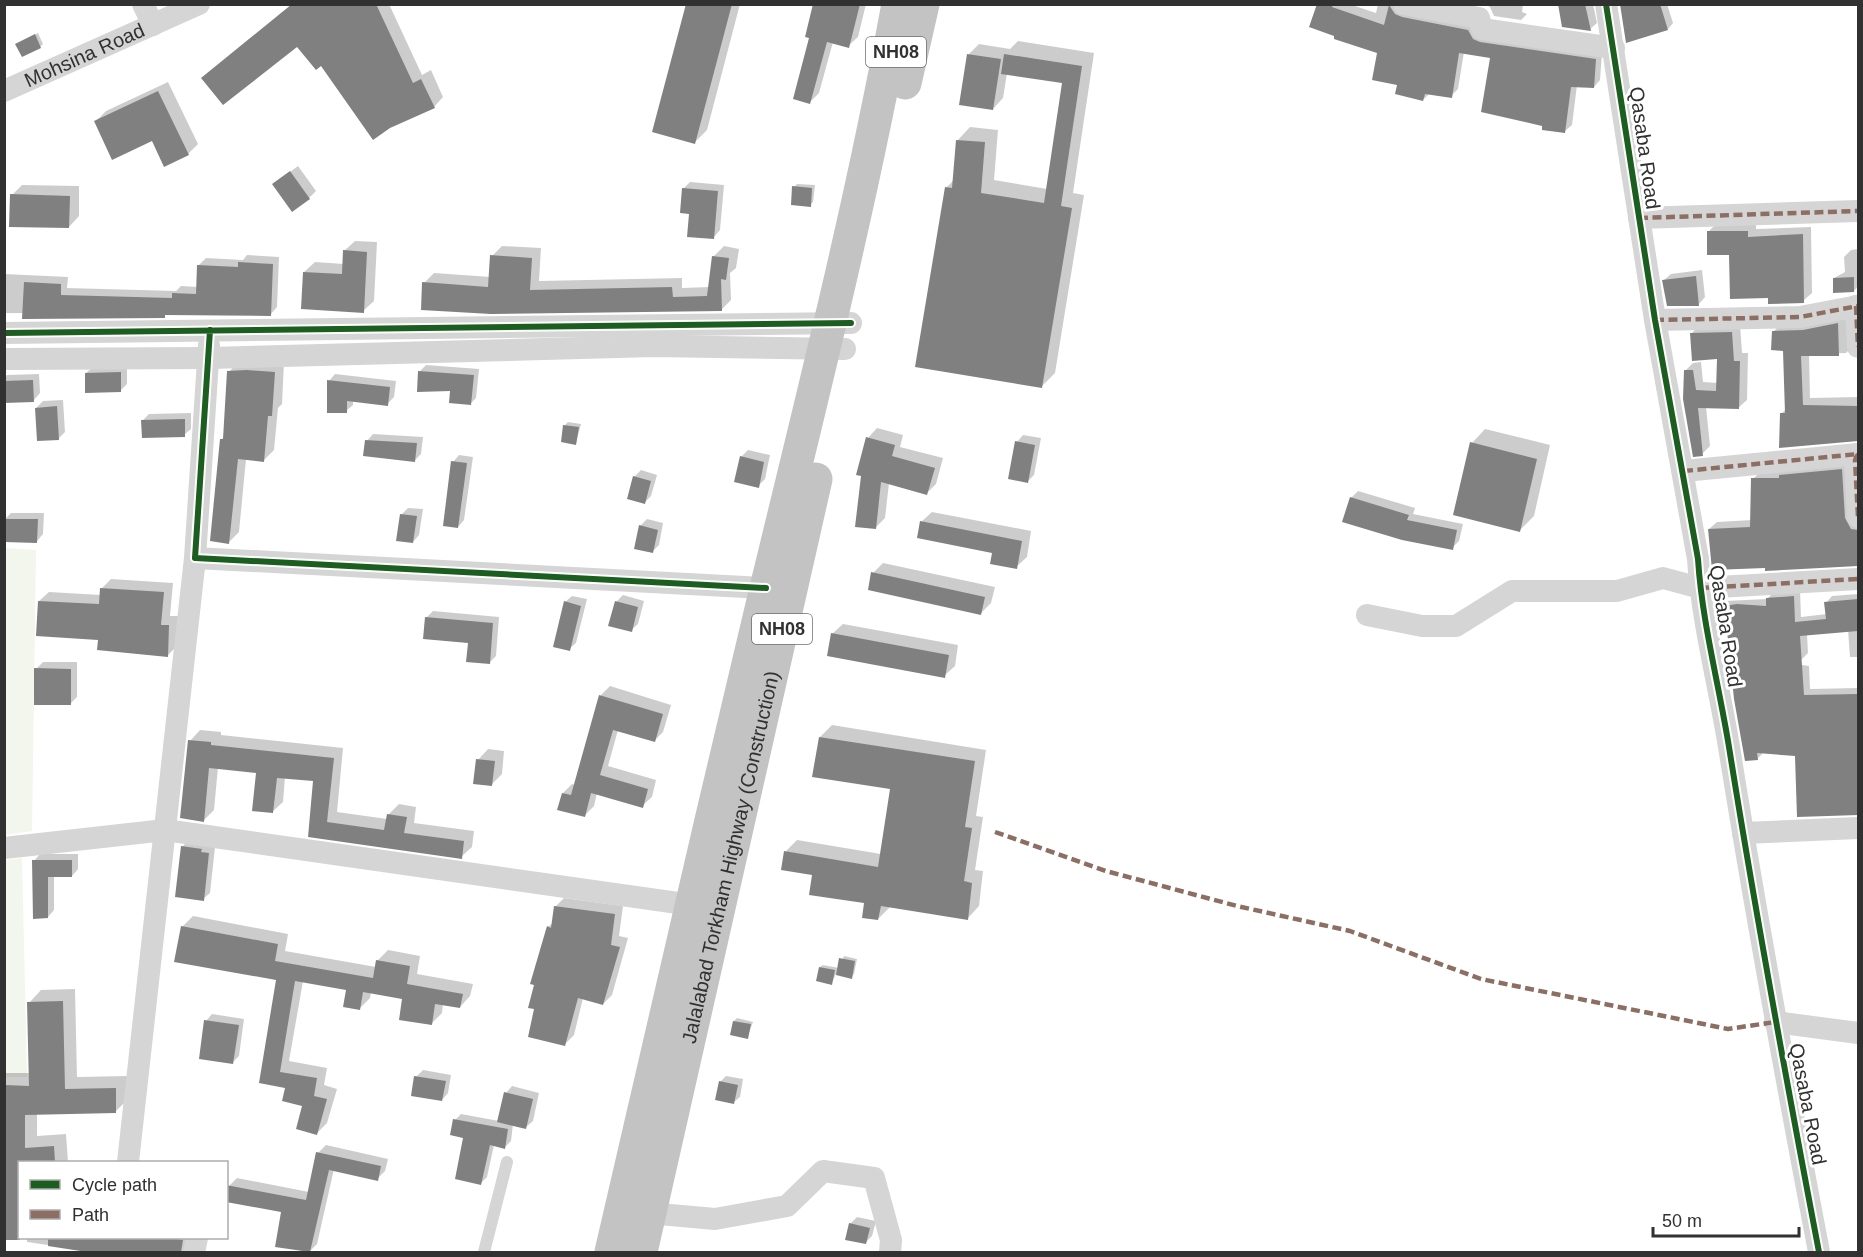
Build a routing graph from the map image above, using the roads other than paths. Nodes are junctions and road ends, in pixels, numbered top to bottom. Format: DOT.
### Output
graph roads {
  1 [pos="143,4"];
  2 [pos="199,4"];
  3 [pos="898,4"];
  4 [pos="911,4"];
  5 [pos="923,4"];
  6 [pos="1404,4"];
  7 [pos="1606,4"];
  8 [pos="153,25"];
  9 [pos="1614,48"];
  10 [pos="4,92"];
  11 [pos="881,99"];
  12 [pos="1858,211"];
  13 [pos="1638,218"];
  14 [pos="1857,306"];
  15 [pos="1655,320"];
  16 [pos="761,323"];
  17 [pos="210,330"];
  18 [pos="4,333"];
  19 [pos="838,336"];
  20 [pos="760,347"];
  21 [pos="1858,347"];
  22 [pos="209,358"];
  23 [pos="4,359"];
  24 [pos="1858,454"];
  25 [pos="1684,471"];
  26 [pos="1858,517"];
  27 [pos="195,558"];
  28 [pos="1858,579"];
  29 [pos="766,588"];
  30 [pos="1700,588"];
  31 [pos="1367,615"];
  32 [pos="1858,828"];
  33 [pos="165,830"];
  34 [pos="1743,833"];
  35 [pos="4,848"];
  36 [pos="692,905"];
  37 [pos="1775,1022"];
  38 [pos="1858,1034"];
  39 [pos="670,1059"];
  40 [pos="128,1161"];
  41 [pos="507,1162"];
  42 [pos="635,1211"];
  43 [pos="484,1252"];
  44 [pos="611,1252"];
  45 [pos="641,1252"];
  46 [pos="890,1252"];
  47 [pos="1820,1252"];
  1 -- 8 [label="street"];
  2 -- 8 [label="street, Mohsina Road"];
  3 -- 11 [label="highway, NH08"];
  4 -- 11 [label="highway, NH08"];
  5 -- 19 [label="highway, Jalalabad Torkham Highway (Construction) / NH08"];
  6 -- 9 [label="street"];
  7 -- 9 [label="street, Qasaba Road"];
  8 -- 10 [label="street, Mohsina Road"];
  9 -- 13 [label="street, Qasaba Road"];
  11 -- 19 [label="highway, NH08"];
  12 -- 13 [label="street"];
  13 -- 15 [label="street, Qasaba Road"];
  14 -- 15 [label="street"];
  14 -- 21 [label="street"];
  15 -- 25 [label="street, Qasaba Road"];
  16 -- 17 [label="street"];
  16 -- 19 [label="street"];
  16 -- 20 [label="street"];
  17 -- 18 [label="street"];
  17 -- 22 [label="street"];
  19 -- 20 [label="street"];
  19 -- 29 [label="highway, NH08"];
  19 -- 39 [label="highway, Jalalabad Torkham Highway (Construction) / NH08"];
  20 -- 22 [label="street"];
  22 -- 23 [label="street"];
  22 -- 27 [label="street"];
  24 -- 25 [label="street"];
  24 -- 26 [label="street"];
  25 -- 30 [label="street, Qasaba Road"];
  27 -- 29 [label="street"];
  27 -- 33 [label="street"];
  28 -- 30 [label="street"];
  29 -- 36 [label="highway, NH08"];
  30 -- 31 [label="street"];
  30 -- 34 [label="street, Qasaba Road"];
  32 -- 34 [label="street"];
  33 -- 35 [label="street"];
  33 -- 36 [label="street"];
  33 -- 40 [label="street"];
  34 -- 37 [label="street, Qasaba Road"];
  36 -- 39 [label="highway, NH08"];
  37 -- 38 [label="street"];
  37 -- 47 [label="street, Qasaba Road"];
  39 -- 42 [label="highway, Jalalabad Torkham Highway (Construction) / NH08"];
  41 -- 43 [label="lane"];
  42 -- 44 [label="highway, NH08"];
  42 -- 45 [label="highway, Jalalabad Torkham Highway (Construction) / NH08"];
  42 -- 46 [label="street"];
}
